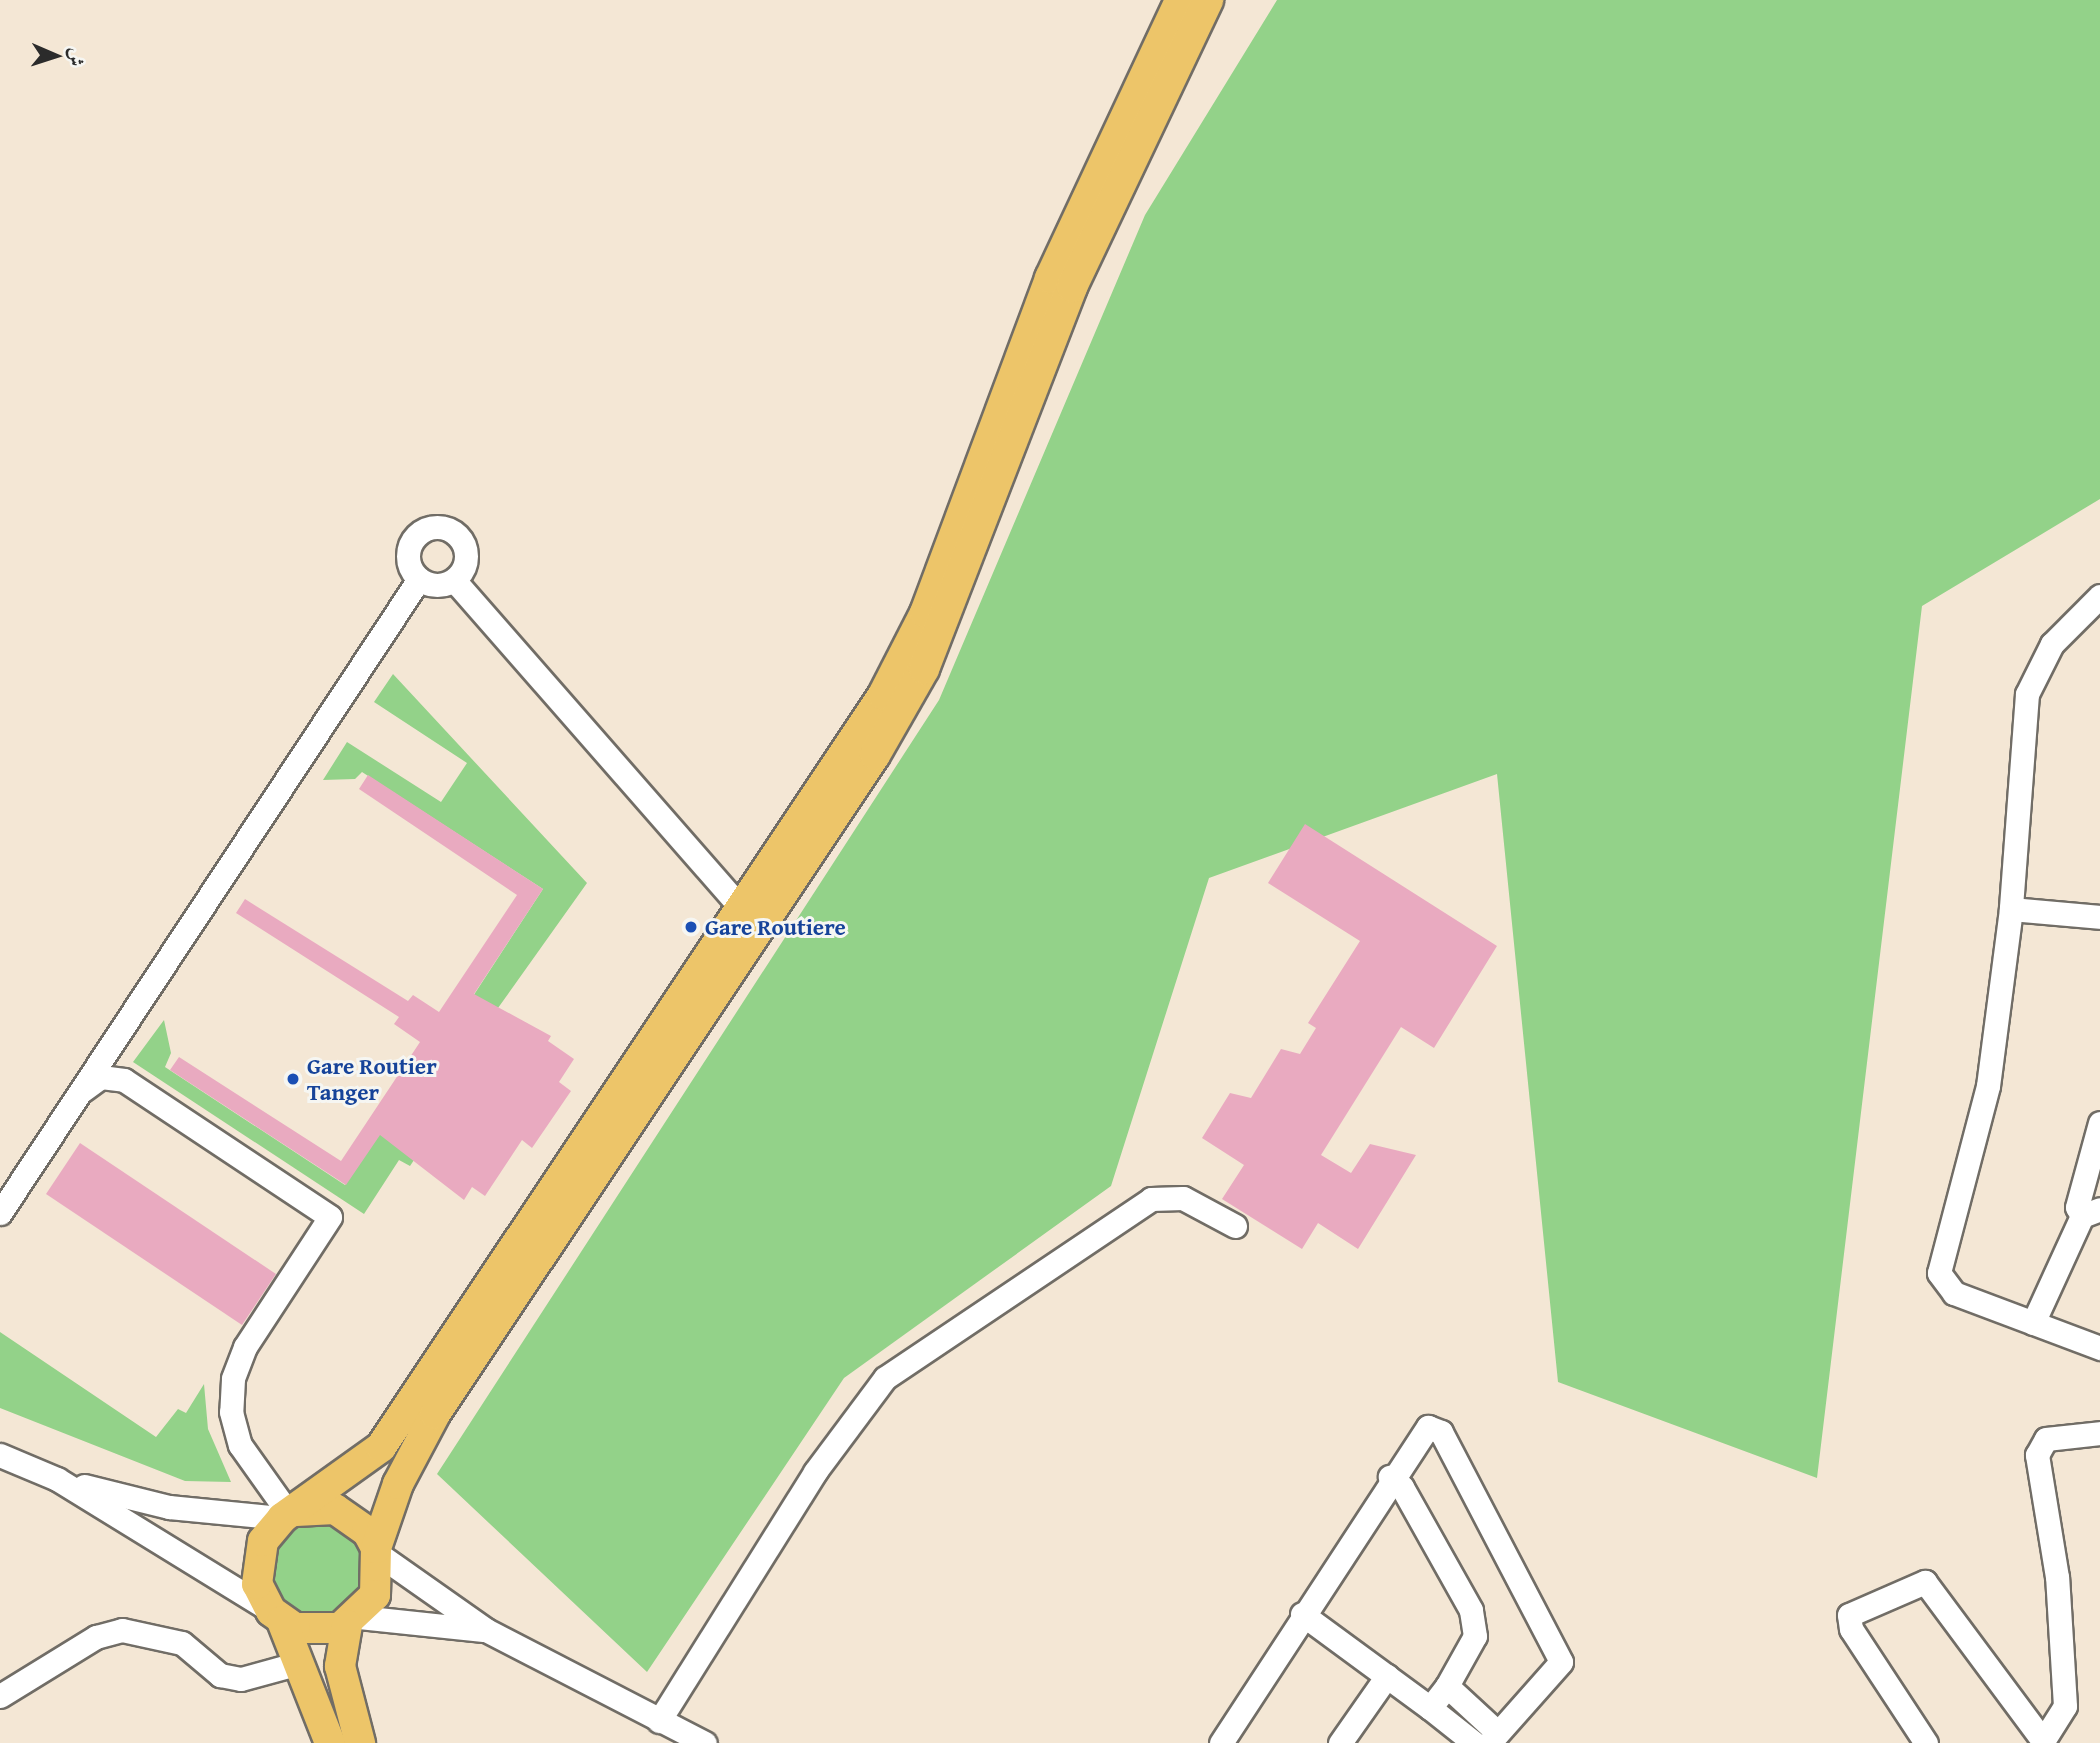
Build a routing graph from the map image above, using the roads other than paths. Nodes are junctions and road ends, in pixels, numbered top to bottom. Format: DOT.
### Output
graph roads {
  1 [pos="1180,0"];
  2 [pos="1208,0"];
  3 [pos="419,579"];
  4 [pos="454,580"];
  5 [pos="2100,596"];
  6 [pos="742,909"];
  7 [pos="2011,909"];
  8 [pos="2100,918"];
  9 [pos="81,1091"];
  10 [pos="2100,1123"];
  11 [pos="2091,1212"];
  12 [pos="0,1213"];
  13 [pos="1235,1226"];
  14 [pos="2033,1323"];
  15 [pos="2100,1348"];
  16 [pos="2100,1433"];
  17 [pos="0,1455"];
  18 [pos="1390,1477"];
  19 [pos="57,1479"];
  20 [pos="289,1515"];
  21 [pos="377,1551"];
  22 [pos="1302,1614"];
  23 [pos="276,1616"];
  24 [pos="353,1621"];
  25 [pos="486,1630"];
  26 [pos="299,1663"];
  27 [pos="1387,1676"];
  28 [pos="1447,1686"];
  29 [pos="0,1696"];
  30 [pos="1430,1708"];
  31 [pos="659,1721"];
  32 [pos="1494,1738"];
  33 [pos="2043,1742"];
  34 [pos="330,1743"];
  35 [pos="360,1743"];
  36 [pos="705,1743"];
  37 [pos="1221,1743"];
  38 [pos="1340,1743"];
  39 [pos="1474,1743"];
  40 [pos="1926,1743"];
  1 -- 6 [label="main road"];
  2 -- 21 [label="main road"];
  3 -- 4 [label="street"];
  3 -- 4 [label="street"];
  3 -- 9 [label="street"];
  4 -- 6 [label="street"];
  5 -- 7 [label="street"];
  6 -- 20 [label="main road"];
  7 -- 8 [label="street"];
  7 -- 14 [label="street"];
  9 -- 12 [label="street"];
  9 -- 20 [label="street"];
  10 -- 11 [label="street"];
  11 -- 14 [label="street"];
  13 -- 31 [label="street"];
  14 -- 15 [label="street"];
  16 -- 33 [label="street"];
  17 -- 19 [label="street"];
  18 -- 22 [label="street"];
  18 -- 28 [label="street"];
  18 -- 32 [label="street"];
  19 -- 20 [label="street"];
  19 -- 23 [label="street"];
  20 -- 21 [label="main road"];
  20 -- 23 [label="main road"];
  21 -- 24 [label="main road"];
  21 -- 25 [label="street"];
  22 -- 27 [label="street"];
  22 -- 37 [label="street"];
  23 -- 24 [label="main road"];
  23 -- 26 [label="main road"];
  24 -- 25 [label="street"];
  24 -- 35 [label="main road"];
  25 -- 31 [label="street"];
  26 -- 29 [label="street"];
  26 -- 34 [label="main road"];
  27 -- 30 [label="street"];
  27 -- 38 [label="street"];
  28 -- 30 [label="street"];
  28 -- 32 [label="street"];
  30 -- 39 [label="street"];
  31 -- 36 [label="street"];
  33 -- 40 [label="street"];
}
